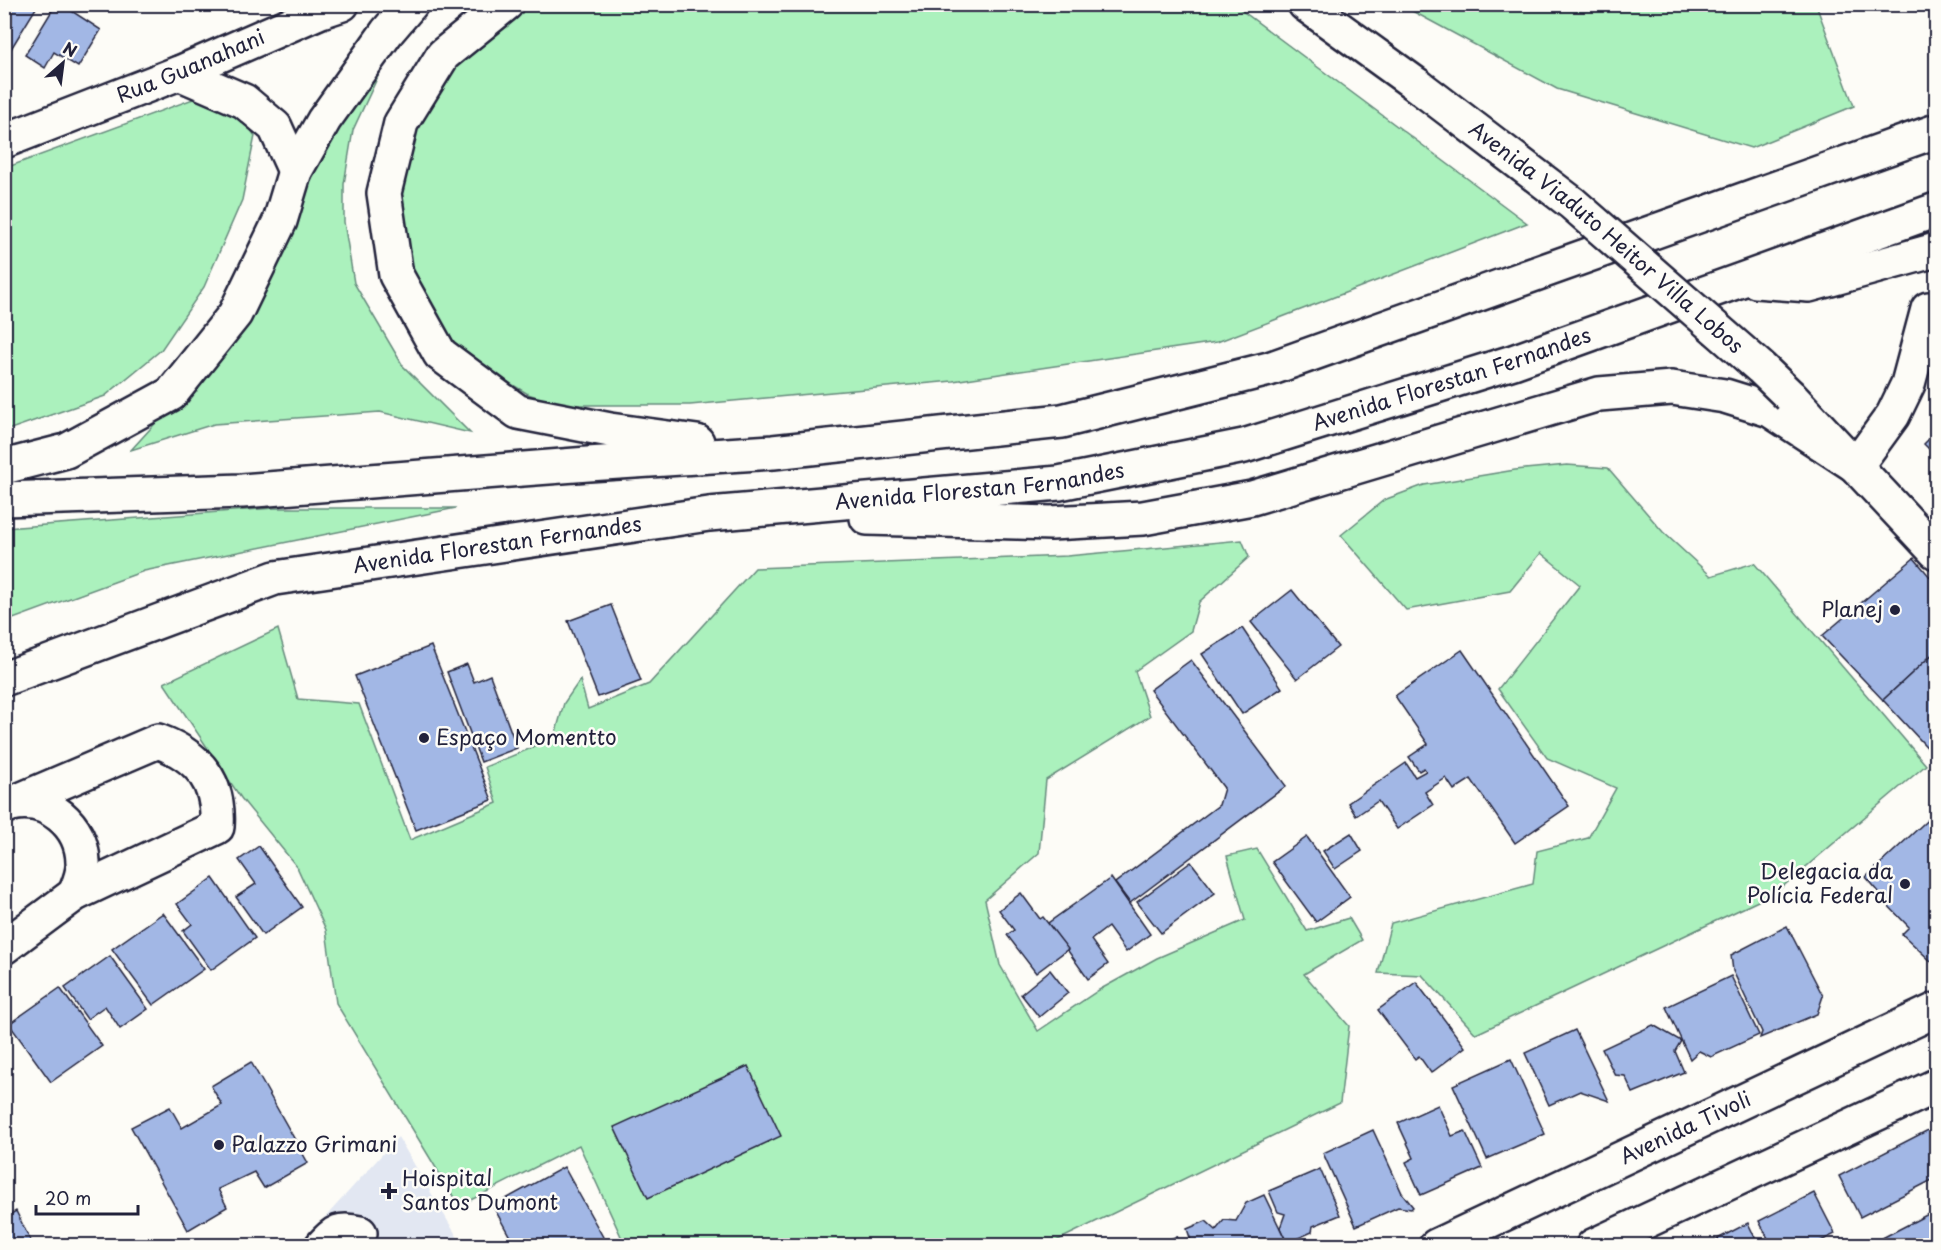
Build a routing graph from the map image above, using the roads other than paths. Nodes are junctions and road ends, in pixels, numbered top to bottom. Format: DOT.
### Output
graph roads {
  1 [pos="411,4"];
  2 [pos="506,4"];
  3 [pos="1305,4"];
  4 [pos="325,7"];
  5 [pos="179,73"];
  6 [pos="1936,131"];
  7 [pos="8,136"];
  8 [pos="295,171"];
  9 [pos="1936,210"];
  10 [pos="1936,250"];
  11 [pos="1742,280"];
  12 [pos="1928,309"];
  13 [pos="773,452"];
  14 [pos="1856,466"];
  15 [pos="4,467"];
  16 [pos="4,499"];
  17 [pos="709,514"];
  18 [pos="1936,552"];
  19 [pos="4,679"];
  20 [pos="5,806"];
  21 [pos="75,894"];
  22 [pos="4,947"];
  23 [pos="1936,1010"];
  24 [pos="1936,1086"];
  25 [pos="360,1233"];
  26 [pos="322,1245"];
  27 [pos="1436,1245"];
  28 [pos="1593,1245"];
  1 -- 8 [label="main road"];
  2 -- 13 [label="main road"];
  3 -- 14 [label="main road, Avenida Viaduto Heitor Villa Lobos, bridge"];
  4 -- 5 [label="main road, Rua Guanahani"];
  5 -- 7 [label="main road, Rua Guanahani"];
  5 -- 8 [label="main road"];
  6 -- 13 [label="main road"];
  8 -- 15 [label="main road"];
  9 -- 11 [label="main road, Avenida Florestan Fernandes"];
  10 -- 11 [label="main road"];
  11 -- 17 [label="main road, Avenida Florestan Fernandes"];
  12 -- 14 [label="main road"];
  13 -- 16 [label="main road"];
  14 -- 17 [label="main road"];
  14 -- 18 [label="main road"];
  17 -- 19 [label="main road, Avenida Florestan Fernandes"];
  20 -- 21 [label="main road"];
  20 -- 21 [label="main road"];
  21 -- 22 [label="main road"];
  23 -- 27 [label="main road, Avenida Tivoli"];
  24 -- 28 [label="main road"];
  25 -- 26 [label="main road"];
}
